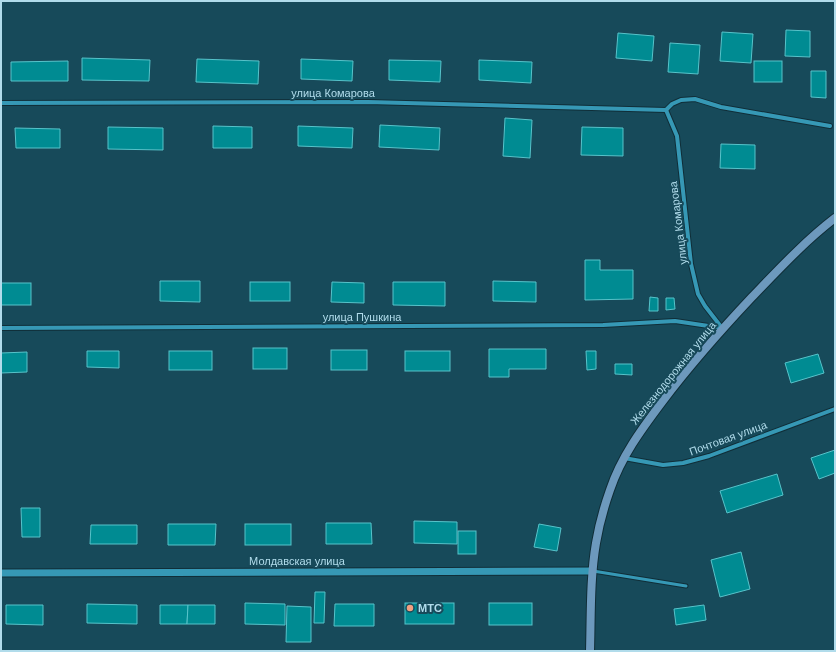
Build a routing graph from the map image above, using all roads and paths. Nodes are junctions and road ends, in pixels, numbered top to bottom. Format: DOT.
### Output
graph roads {
  1 [pos="1,103"];
  2 [pos="666,110"];
  3 [pos="830,126"];
  4 [pos="835,218"];
  5 [pos="1,328"];
  6 [pos="722,328"];
  7 [pos="835,408"];
  8 [pos="624,458"];
  9 [pos="593,571"];
  10 [pos="1,573"];
  11 [pos="686,586"];
  12 [pos="590,651"];
  1 -- 2 [label="street, улица Комарова"];
  2 -- 3 [label="street"];
  2 -- 6 [label="street, улица Комарова"];
  4 -- 6 [label="main road, Железнодорожная улица"];
  5 -- 6 [label="street, улица Пушкина"];
  6 -- 8 [label="main road, Железнодорожная улица"];
  7 -- 8 [label="street, Почтовая улица"];
  8 -- 9 [label="main road, Железнодорожная улица"];
  9 -- 10 [label="street, Молдавская улица"];
  9 -- 11 [label="lane"];
  9 -- 12 [label="main road, Железнодорожная улица"];
}
